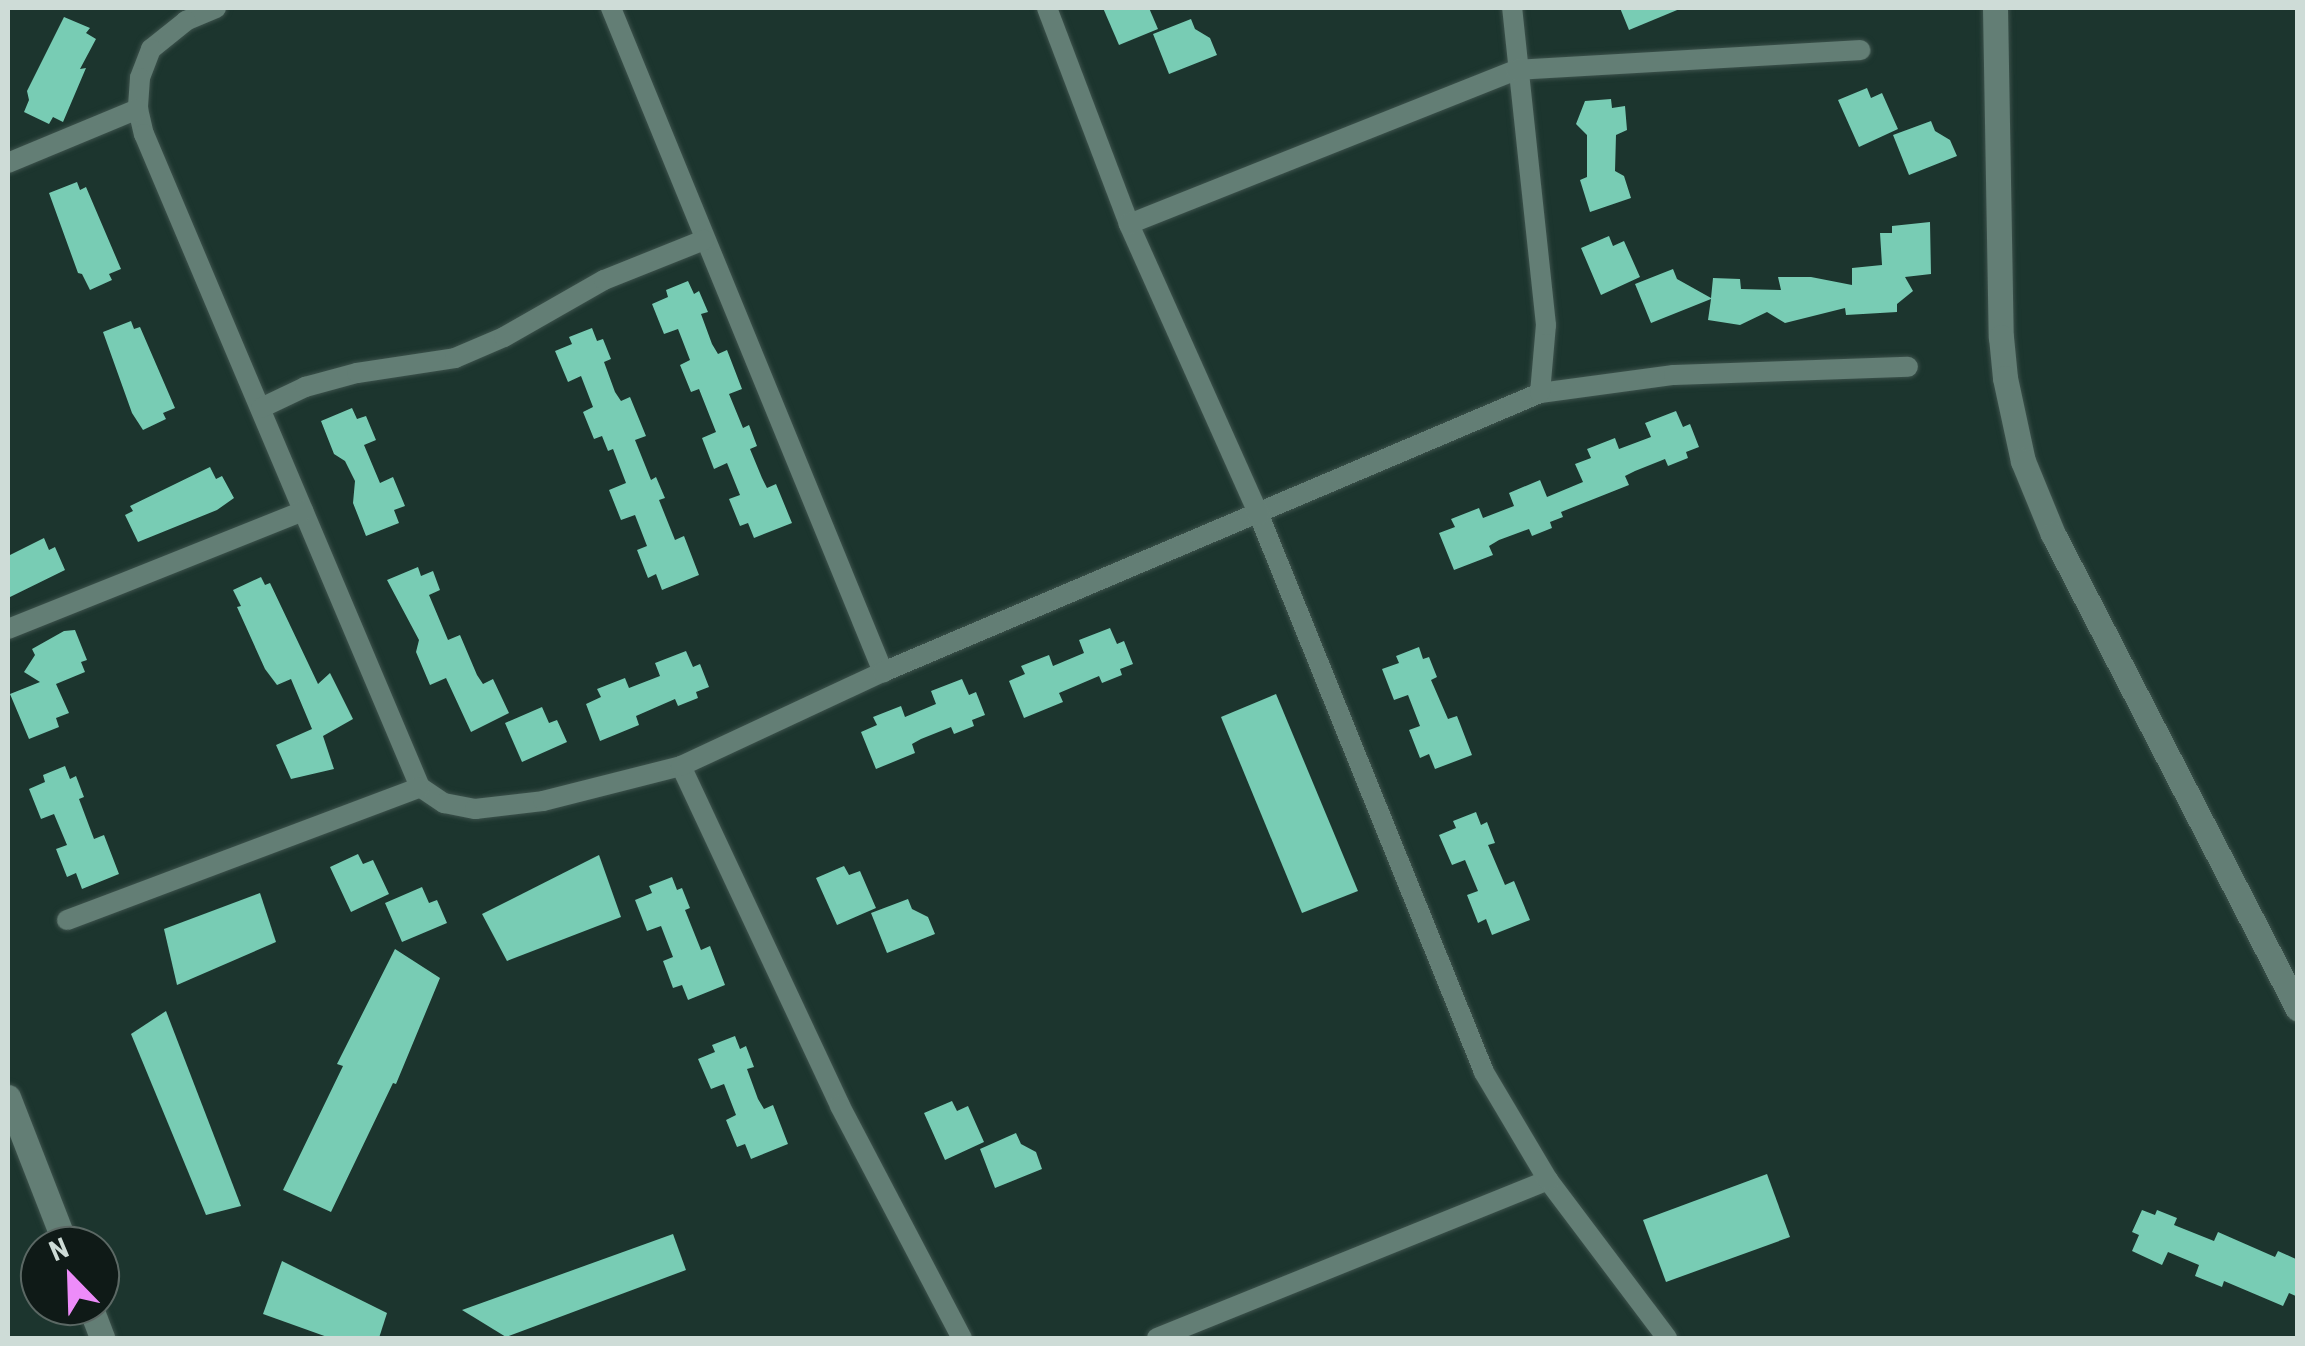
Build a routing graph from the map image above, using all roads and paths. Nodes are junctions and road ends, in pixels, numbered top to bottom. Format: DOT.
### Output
graph roads {
  1 [pos="216,8"];
  2 [pos="611,8"];
  3 [pos="1048,8"];
  4 [pos="1512,8"];
  5 [pos="1995,8"];
  6 [pos="1860,50"];
  7 [pos="1516,70"];
  8 [pos="138,109"];
  9 [pos="8,163"];
  10 [pos="1130,224"];
  11 [pos="704,240"];
  12 [pos="1908,367"];
  13 [pos="1540,393"];
  14 [pos="261,408"];
  15 [pos="303,511"];
  16 [pos="1258,515"];
  17 [pos="8,630"];
  18 [pos="884,672"];
  19 [pos="681,766"];
  20 [pos="420,787"];
  21 [pos="67,920"];
  22 [pos="2298,1010"];
  23 [pos="8,1097"];
  24 [pos="1548,1180"];
  25 [pos="58,1226"];
  26 [pos="962,1338"];
  27 [pos="1157,1338"];
  28 [pos="1666,1338"];
  1 -- 8 [label="street"];
  2 -- 11 [label="street"];
  3 -- 10 [label="street"];
  4 -- 7 [label="street"];
  5 -- 22 [label="street"];
  6 -- 7 [label="street"];
  7 -- 10 [label="street"];
  7 -- 13 [label="street"];
  8 -- 9 [label="street"];
  8 -- 14 [label="street"];
  10 -- 16 [label="street"];
  11 -- 14 [label="street"];
  11 -- 18 [label="street"];
  12 -- 13 [label="street"];
  13 -- 16 [label="street"];
  14 -- 15 [label="street"];
  15 -- 17 [label="street"];
  15 -- 20 [label="street"];
  16 -- 18 [label="street"];
  16 -- 24 [label="street"];
  18 -- 19 [label="street"];
  19 -- 20 [label="street"];
  19 -- 26 [label="street"];
  20 -- 21 [label="street"];
  23 -- 25 [label="street"];
  24 -- 27 [label="street"];
  24 -- 28 [label="street"];
}
